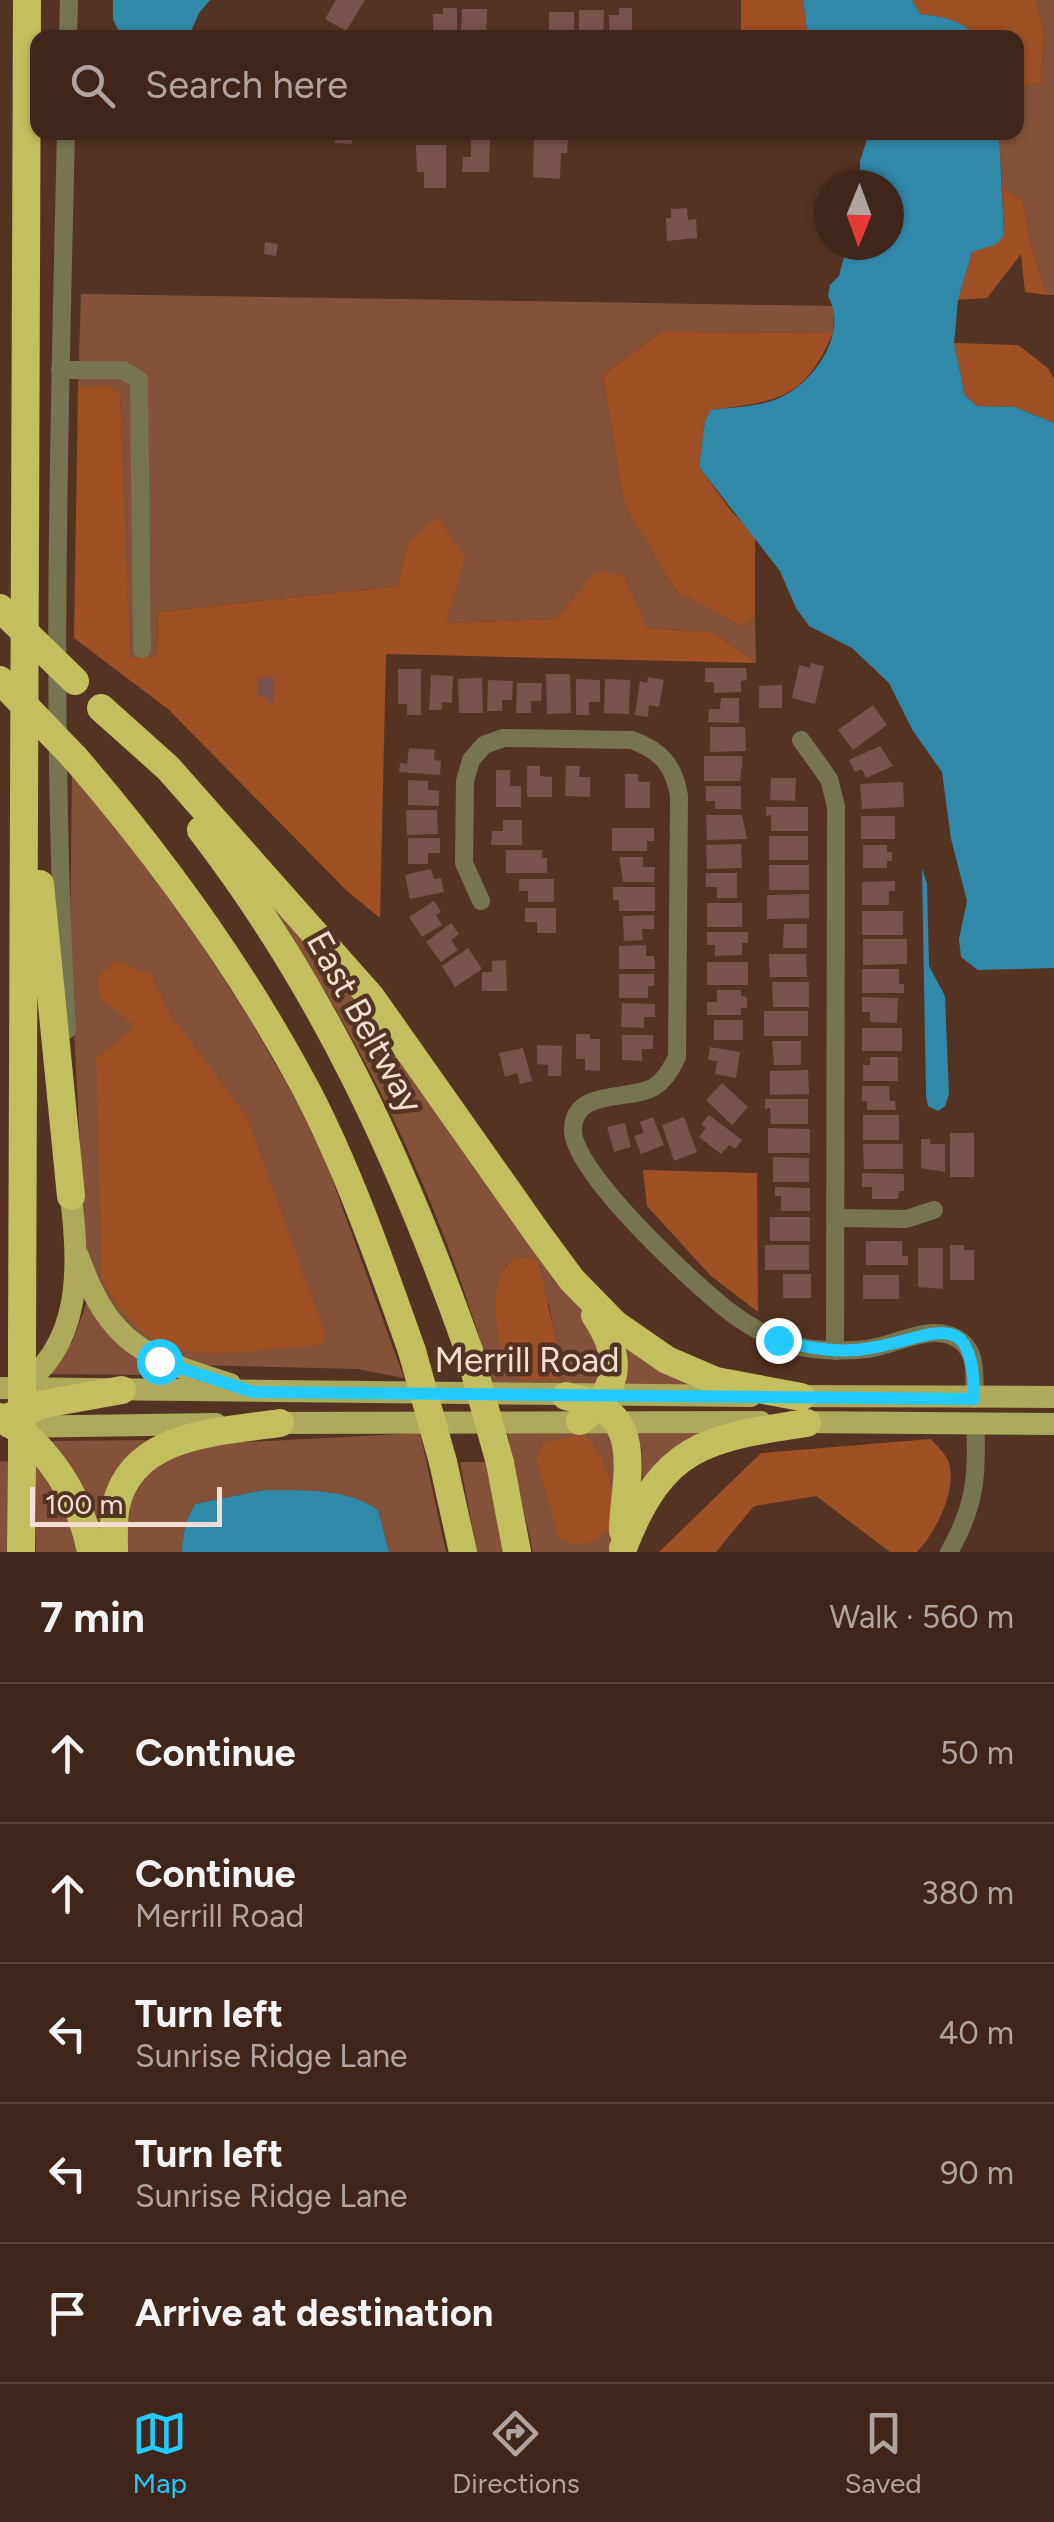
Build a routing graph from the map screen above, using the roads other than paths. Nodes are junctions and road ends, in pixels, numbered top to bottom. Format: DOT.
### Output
graph roads {
  1 [pos="27,0"];
  2 [pos="69,0"];
  3 [pos="68,30"];
  4 [pos="66,140"];
  5 [pos="60,370"];
  6 [pos="0,608"];
  7 [pos="142,648"];
  8 [pos="0,680"];
  9 [pos="100,708"];
  10 [pos="801,740"];
  11 [pos="25,793"];
  12 [pos="481,901"];
  13 [pos="71,1196"];
  14 [pos="934,1210"];
  15 [pos="836,1218"];
  16 [pos="78,1256"];
  17 [pos="572,1280"];
  18 [pos="835,1350"];
  19 [pos="122,1390"];
  20 [pos="253,1392"];
  21 [pos="566,1396"];
  22 [pos="1054,1398"];
  23 [pos="974,1399"];
  24 [pos="6,1408"];
  25 [pos="1054,1409"];
  26 [pos="601,1411"];
  27 [pos="811,1414"];
  28 [pos="280,1423"];
  29 [pos="974,1423"];
  30 [pos="1054,1424"];
  31 [pos="623,1550"];
  32 [pos="96,1551"];
  33 [pos="21,1552"];
  34 [pos="463,1552"];
  35 [pos="517,1552"];
  36 [pos="949,1552"];
  1 -- 11 [label="highway"];
  2 -- 3 [label="street"];
  4 -- 5 [label="street"];
  5 -- 7 [label="street"];
  5 -- 13 [label="street"];
  6 -- 9 [label="highway, East Beltway, bridge"];
  8 -- 34 [label="highway, bridge"];
  9 -- 17 [label="highway"];
  9 -- 35 [label="highway, East Beltway, bridge"];
  10 -- 15 [label="street"];
  11 -- 13 [label="highway"];
  11 -- 33 [label="highway, bridge"];
  12 -- 18 [label="street"];
  13 -- 16 [label="main road"];
  14 -- 15 [label="street"];
  15 -- 18 [label="street"];
  16 -- 20 [label="main road"];
  16 -- 24 [label="main road"];
  17 -- 26 [label="highway"];
  17 -- 27 [label="highway"];
  18 -- 23 [label="street"];
  19 -- 20 [label="main road, Merrill Road"];
  19 -- 24 [label="highway"];
  20 -- 21 [label="main road, Merrill Road"];
  21 -- 26 [label="highway"];
  22 -- 23 [label="main road, Merrill Road"];
  23 -- 27 [label="main road, Merrill Road"];
  23 -- 27 [label="main road"];
  24 -- 28 [label="main road, Merrill Road"];
  24 -- 32 [label="highway"];
  25 -- 29 [label="main road"];
  26 -- 27 [label="main road, Merrill Road"];
  26 -- 28 [label="main road, Merrill Road"];
  26 -- 31 [label="highway"];
  27 -- 29 [label="main road, Merrill Road"];
  27 -- 31 [label="highway"];
  28 -- 32 [label="highway"];
  29 -- 30 [label="main road, Merrill Road"];
  29 -- 36 [label="street"];
}
